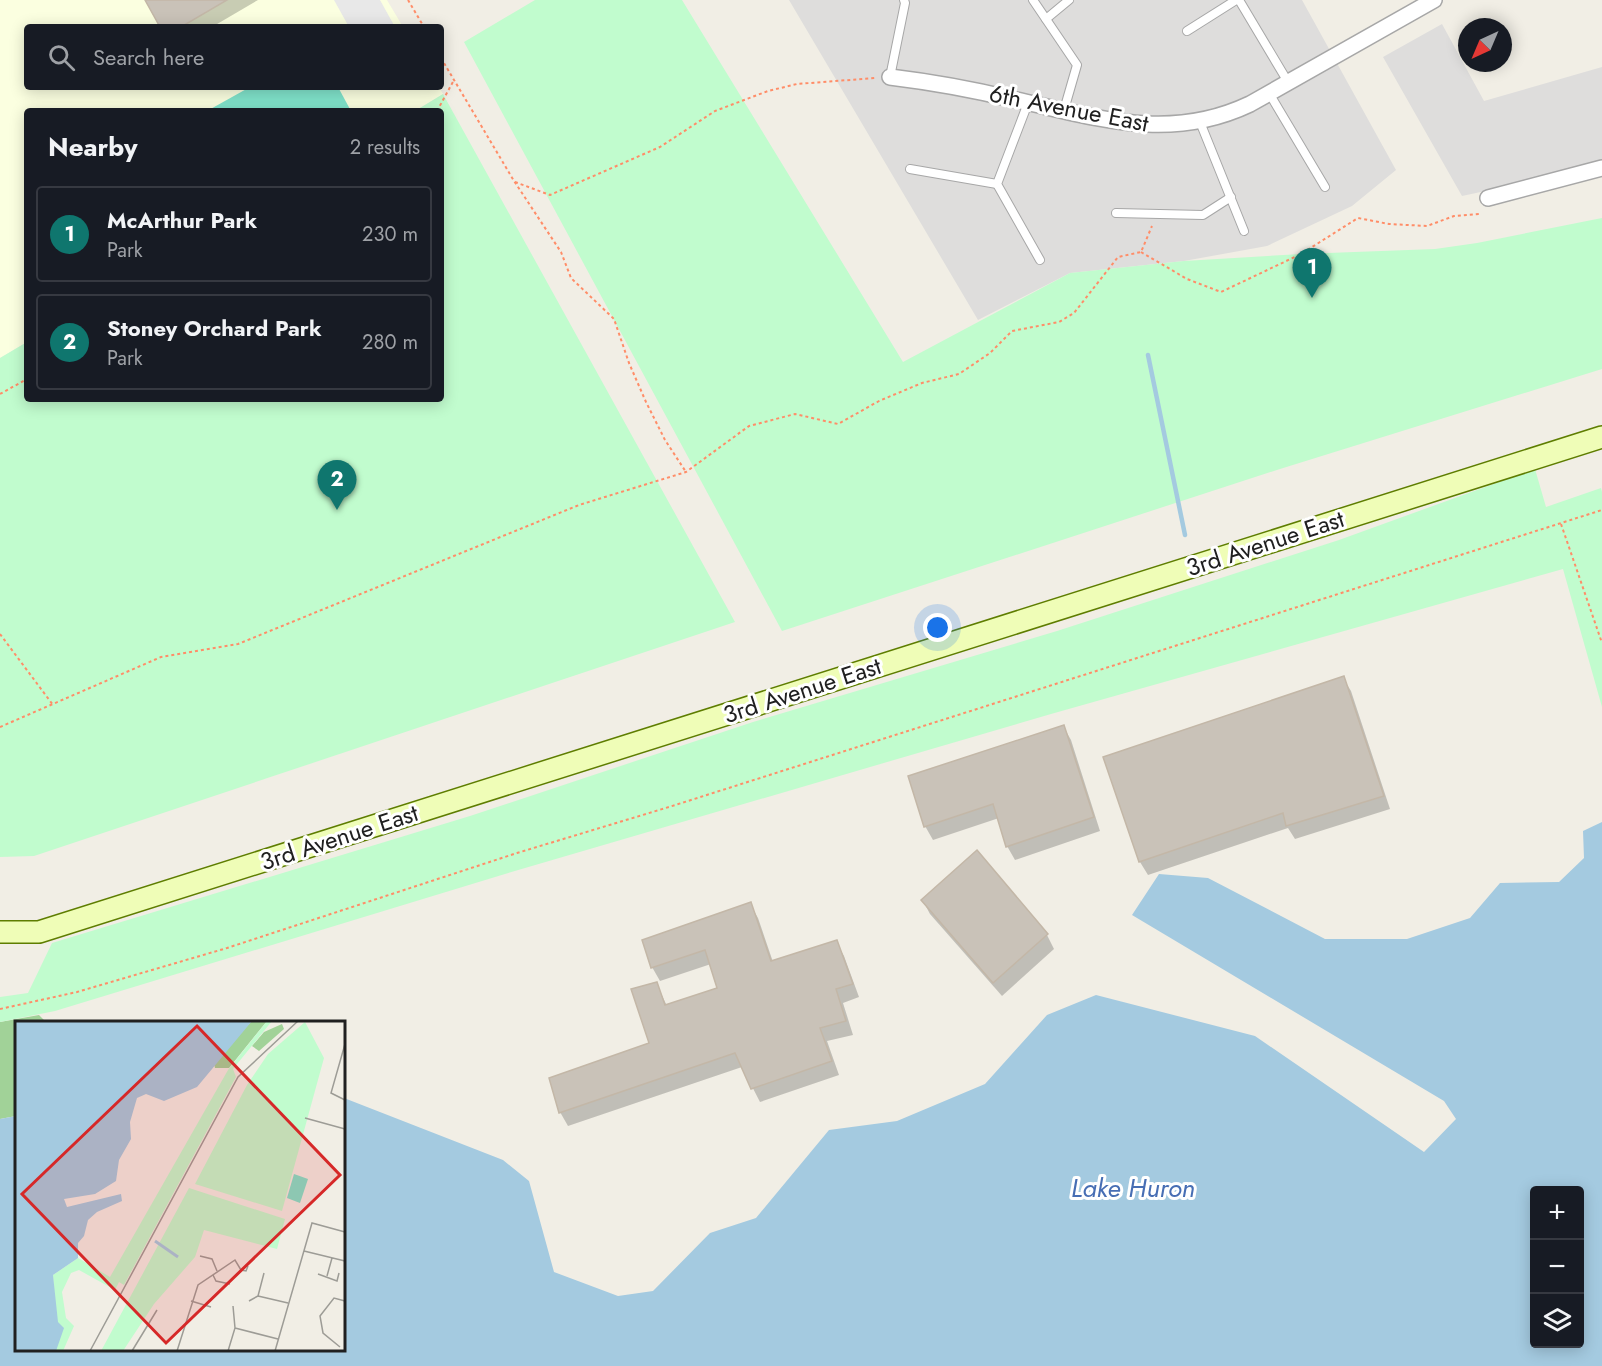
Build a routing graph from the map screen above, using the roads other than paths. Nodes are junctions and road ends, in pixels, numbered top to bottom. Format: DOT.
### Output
graph roads {
  1 [pos="904,0"];
  2 [pos="1033,0"];
  3 [pos="1069,0"];
  4 [pos="1237,0"];
  5 [pos="1434,0"];
  6 [pos="1046,19"];
  7 [pos="1187,32"];
  8 [pos="890,77"];
  9 [pos="1288,82"];
  10 [pos="1269,93"];
  11 [pos="1029,102"];
  12 [pos="1064,111"];
  13 [pos="1200,122"];
  14 [pos="1602,168"];
  15 [pos="910,169"];
  16 [pos="997,184"];
  17 [pos="1325,187"];
  18 [pos="1231,197"];
  19 [pos="1488,198"];
  20 [pos="1116,213"];
  21 [pos="1244,231"];
  22 [pos="1040,260"];
  23 [pos="1602,436"];
  24 [pos="0,932"];
  1 -- 8 [label="lane"];
  2 -- 6 [label="lane"];
  3 -- 6 [label="lane"];
  4 -- 7 [label="lane"];
  4 -- 9 [label="lane"];
  5 -- 9 [label="street, 6th Avenue East"];
  6 -- 12 [label="lane"];
  8 -- 11 [label="street, 6th Avenue East"];
  9 -- 10 [label="street, 6th Avenue East"];
  10 -- 13 [label="street, 6th Avenue East"];
  10 -- 17 [label="lane"];
  11 -- 12 [label="street, 6th Avenue East"];
  11 -- 16 [label="lane"];
  12 -- 13 [label="street, 6th Avenue East"];
  13 -- 18 [label="lane"];
  14 -- 19 [label="street"];
  15 -- 16 [label="lane"];
  16 -- 22 [label="lane"];
  18 -- 20 [label="lane"];
  18 -- 21 [label="lane"];
  23 -- 24 [label="main road, 3rd Avenue East"];
}
